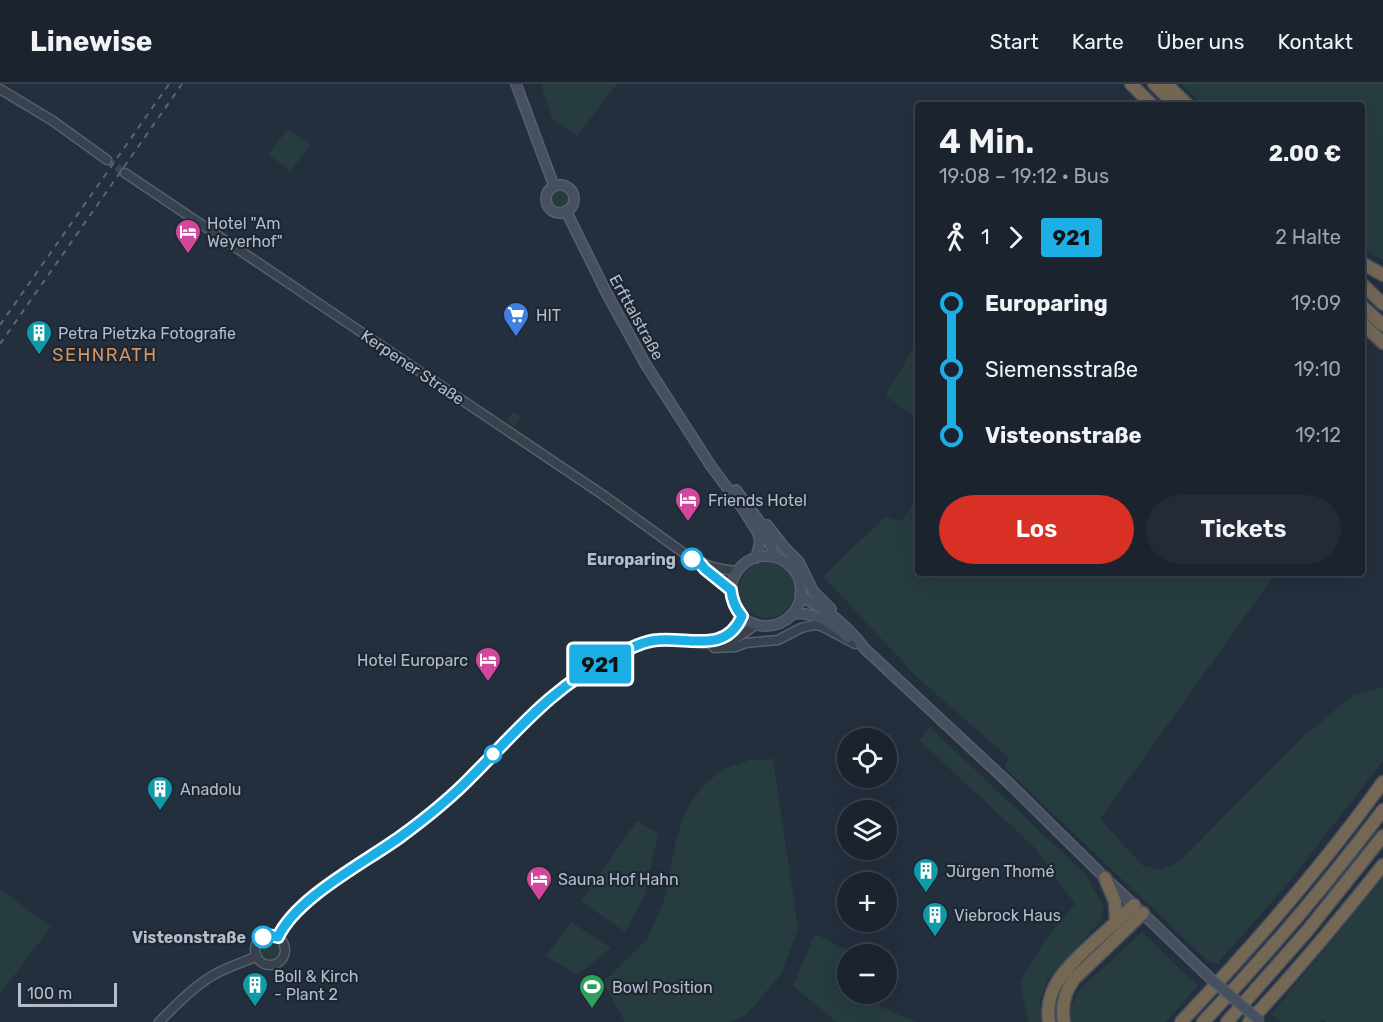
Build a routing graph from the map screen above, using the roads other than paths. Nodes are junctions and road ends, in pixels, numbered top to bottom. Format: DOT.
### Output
graph roads {
  1 [pos="516,84"];
  2 [pos="1131,84"];
  3 [pos="1154,84"];
  4 [pos="1166,84"];
  5 [pos="0,89"];
  6 [pos="1149,102"];
  7 [pos="1172,102"];
  8 [pos="1185,102"];
  9 [pos="107,160"];
  10 [pos="124,173"];
  11 [pos="554,186"];
  12 [pos="566,212"];
  13 [pos="1365,265"];
  14 [pos="1383,275"];
  15 [pos="1365,287"];
  16 [pos="1383,304"];
  17 [pos="1365,309"];
  18 [pos="1383,325"];
  19 [pos="1365,326"];
  20 [pos="1382,342"];
  21 [pos="689,432"];
  22 [pos="756,516"];
  23 [pos="775,557"];
  24 [pos="756,558"];
  25 [pos="700,563"];
  26 [pos="737,571"];
  27 [pos="731,590"];
  28 [pos="801,595"];
  29 [pos="792,614"];
  30 [pos="742,616"];
  31 [pos="841,623"];
  32 [pos="756,624"];
  33 [pos="691,642"];
  34 [pos="855,644"];
  35 [pos="865,649"];
  36 [pos="1383,782"];
  37 [pos="1383,810"];
  38 [pos="1383,836"];
  39 [pos="1383,865"];
  40 [pos="1105,878"];
  41 [pos="1139,909"];
  42 [pos="1116,922"];
  43 [pos="278,937"];
  44 [pos="257,956"];
  45 [pos="159,1022"];
  46 [pos="1049,1022"];
  47 [pos="1064,1022"];
  48 [pos="1181,1022"];
  49 [pos="1203,1022"];
  50 [pos="1227,1022"];
  51 [pos="1249,1022"];
  52 [pos="1261,1022"];
  1 -- 11 [label="main road"];
  2 -- 6 [label="highway"];
  3 -- 7 [label="highway"];
  4 -- 8 [label="highway"];
  5 -- 9 [label="street"];
  10 -- 25 [label="street, Kerpener Straße"];
  11 -- 12 [label="main road"];
  11 -- 12 [label="main road"];
  12 -- 21 [label="main road, Erfttalstraße"];
  13 -- 14 [label="highway"];
  15 -- 16 [label="highway"];
  17 -- 18 [label="highway"];
  19 -- 20 [label="highway"];
  21 -- 22 [label="main road"];
  21 -- 24 [label="main road"];
  22 -- 23 [label="main road"];
  22 -- 31 [label="main road"];
  23 -- 24 [label="main road"];
  23 -- 28 [label="main road"];
  24 -- 26 [label="main road"];
  25 -- 26 [label="street, Kerpener Straße"];
  25 -- 27 [label="street, Kerpener Straße"];
  26 -- 27 [label="main road"];
  27 -- 30 [label="main road"];
  28 -- 29 [label="main road"];
  28 -- 31 [label="main road"];
  29 -- 32 [label="main road"];
  29 -- 34 [label="main road"];
  30 -- 32 [label="main road"];
  30 -- 33 [label="street"];
  31 -- 35 [label="main road"];
  32 -- 33 [label="street"];
  33 -- 34 [label="street"];
  33 -- 43 [label="street"];
  34 -- 35 [label="main road"];
  35 -- 40 [label="main road"];
  36 -- 48 [label="highway"];
  37 -- 49 [label="highway"];
  38 -- 50 [label="highway"];
  39 -- 51 [label="highway"];
  40 -- 41 [label="main road"];
  40 -- 42 [label="highway"];
  41 -- 42 [label="highway"];
  41 -- 47 [label="highway"];
  41 -- 52 [label="main road, bridge"];
  42 -- 46 [label="highway"];
  43 -- 44 [label="street"];
  43 -- 44 [label="street"];
  44 -- 45 [label="street"];
}
